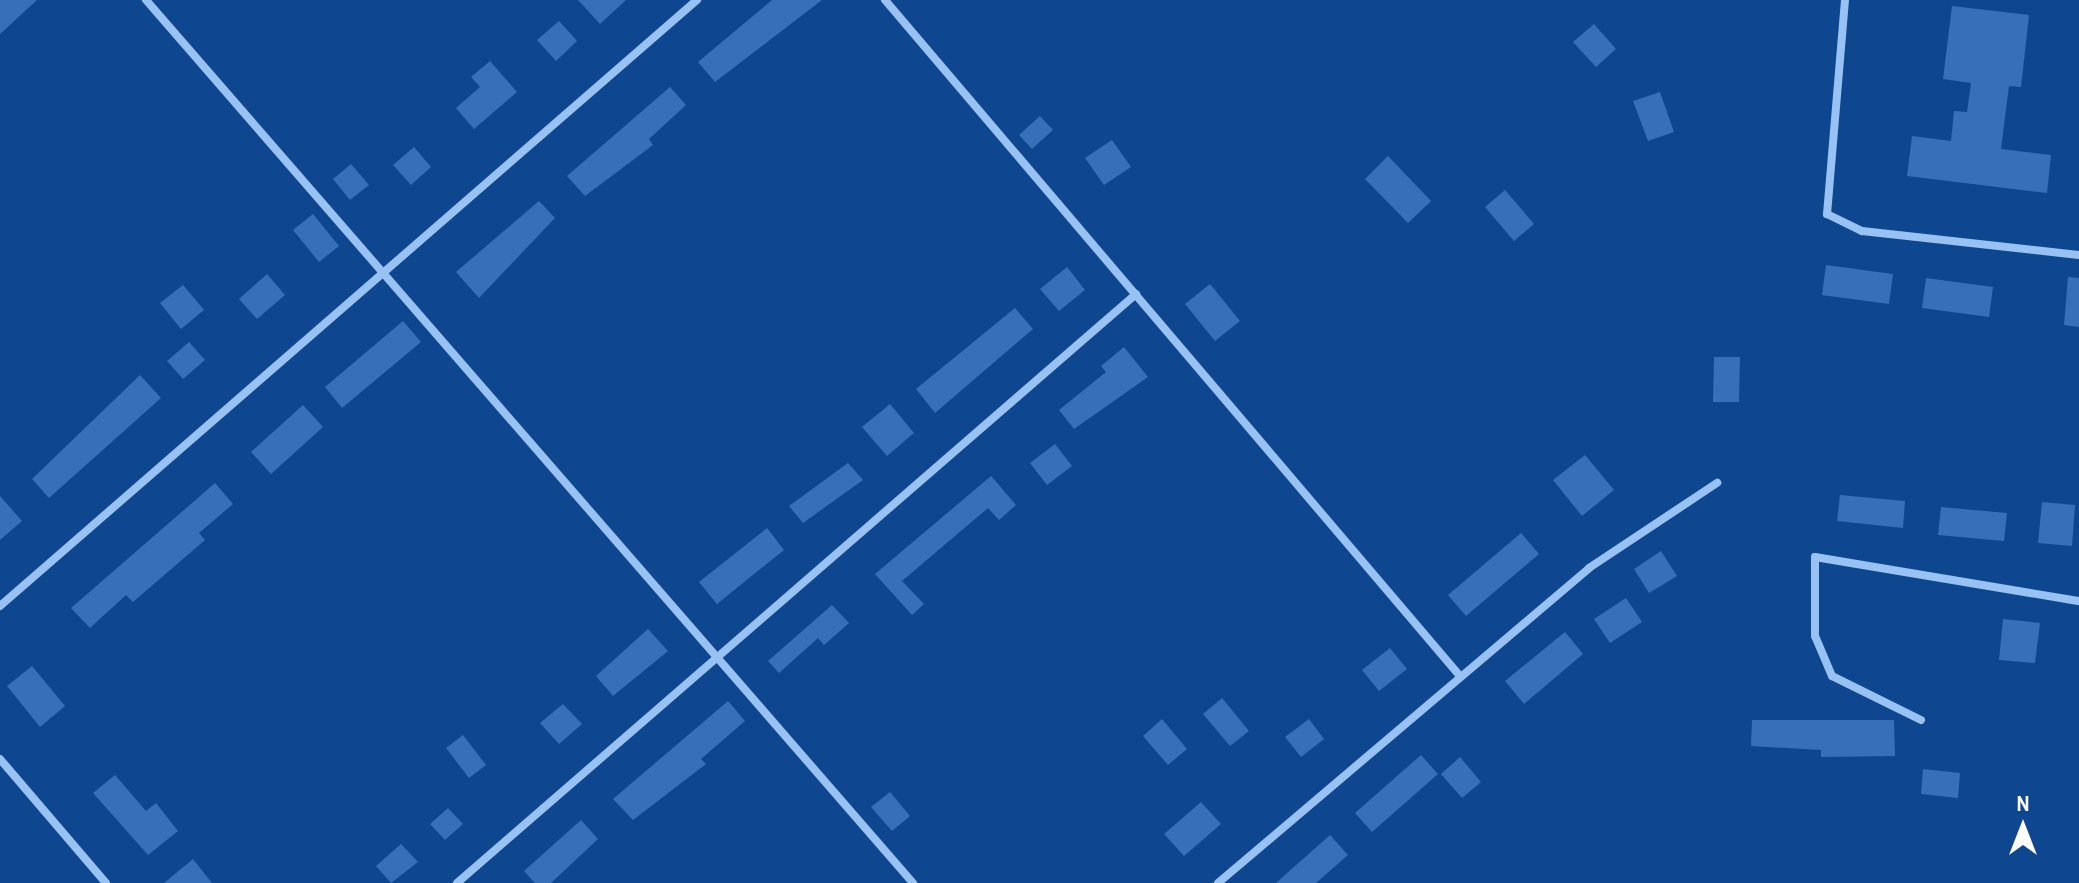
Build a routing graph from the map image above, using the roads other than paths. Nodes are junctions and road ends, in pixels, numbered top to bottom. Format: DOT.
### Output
graph roads {
  1 [pos="146,0"];
  2 [pos="697,0"];
  3 [pos="885,0"];
  4 [pos="1845,0"];
  5 [pos="2079,255"];
  6 [pos="386,273"];
  7 [pos="1136,294"];
  8 [pos="1717,483"];
  9 [pos="2079,601"];
  10 [pos="0,606"];
  11 [pos="718,656"];
  12 [pos="1459,675"];
  13 [pos="1921,720"];
  14 [pos="0,759"];
  15 [pos="106,883"];
  16 [pos="457,883"];
  17 [pos="913,883"];
  18 [pos="1218,883"];
  1 -- 6 [label="street"];
  2 -- 6 [label="street"];
  3 -- 7 [label="street"];
  4 -- 5 [label="street"];
  6 -- 10 [label="street"];
  6 -- 11 [label="street"];
  7 -- 11 [label="street"];
  7 -- 12 [label="street"];
  8 -- 12 [label="street"];
  9 -- 13 [label="street"];
  11 -- 16 [label="street"];
  11 -- 17 [label="street"];
  12 -- 18 [label="street"];
  14 -- 15 [label="street"];
}
